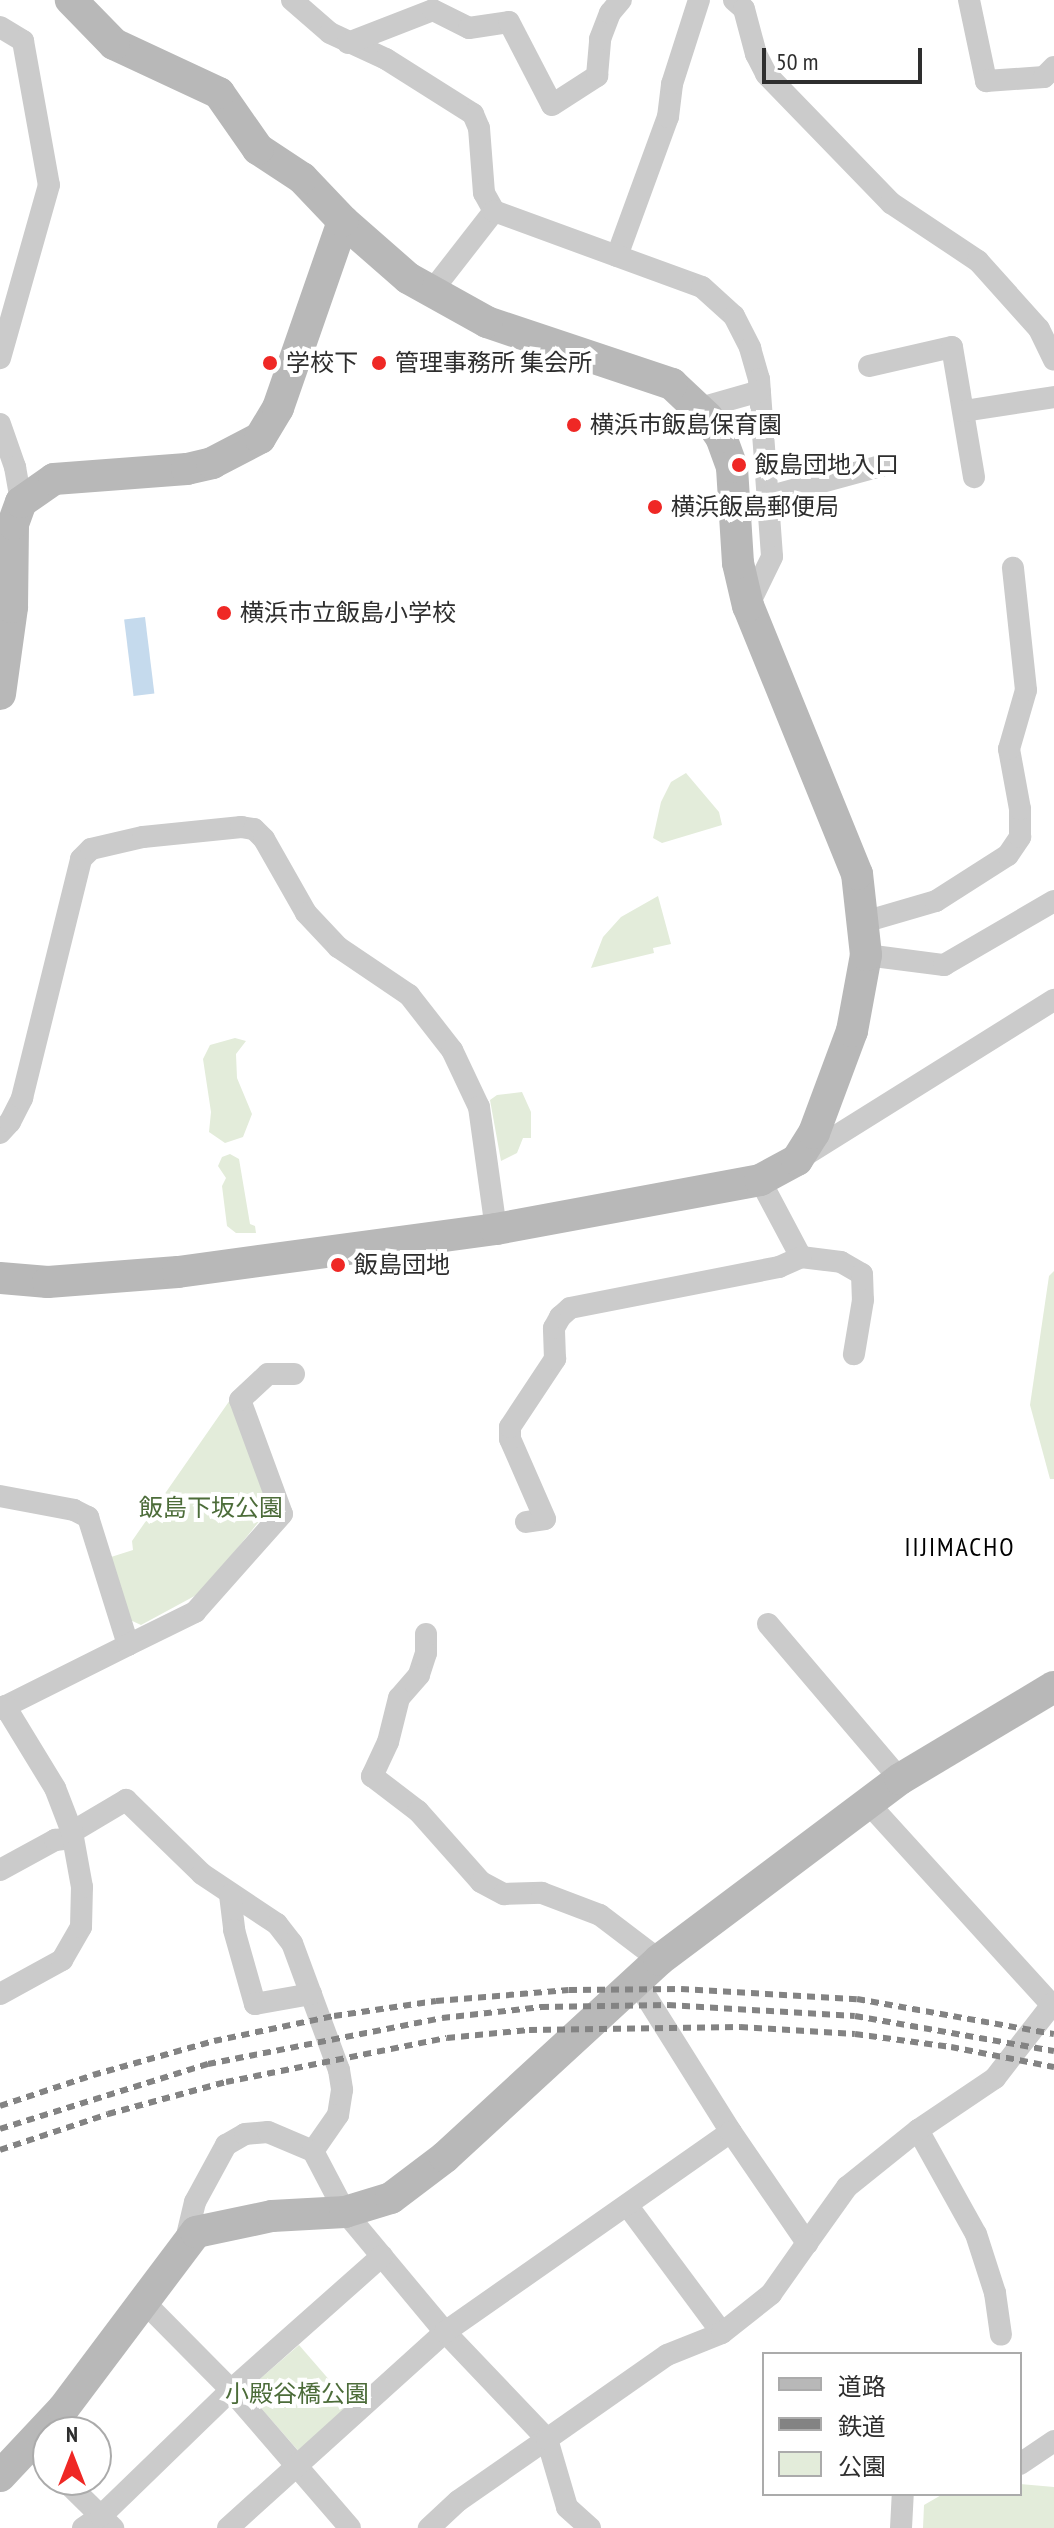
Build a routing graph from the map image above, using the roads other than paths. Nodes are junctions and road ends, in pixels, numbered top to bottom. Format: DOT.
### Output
graph roads {
  1 [pos="71,0"];
  2 [pos="292,0"];
  3 [pos="621,0"];
  4 [pos="699,0"];
  5 [pos="734,0"];
  6 [pos="969,0"];
  7 [pos="0,27"];
  8 [pos="348,43"];
  9 [pos="1054,67"];
  10 [pos="494,211"];
  11 [pos="343,221"];
  12 [pos="617,256"];
  13 [pos="431,292"];
  14 [pos="0,358"];
  15 [pos="1054,360"];
  16 [pos="869,366"];
  17 [pos="760,391"];
  18 [pos="1054,397"];
  19 [pos="700,408"];
  20 [pos="964,411"];
  21 [pos="0,424"];
  22 [pos="884,465"];
  23 [pos="974,477"];
  24 [pos="767,497"];
  25 [pos="21,502"];
  26 [pos="1013,568"];
  27 [pos="748,606"];
  28 [pos="0,694"];
  29 [pos="1054,901"];
  30 [pos="864,922"];
  31 [pos="866,955"];
  32 [pos="1054,1000"];
  33 [pos="0,1133"];
  34 [pos="797,1160"];
  35 [pos="760,1180"];
  36 [pos="496,1229"];
  37 [pos="801,1257"];
  38 [pos="0,1278"];
  39 [pos="854,1354"];
  40 [pos="294,1374"];
  41 [pos="0,1496"];
  42 [pos="526,1522"];
  43 [pos="768,1624"];
  44 [pos="426,1634"];
  45 [pos="128,1645"];
  46 [pos="1054,1687"];
  47 [pos="3,1707"];
  48 [pos="900,1779"];
  49 [pos="868,1803"];
  50 [pos="73,1835"];
  51 [pos="0,1870"];
  52 [pos="230,1895"];
  53 [pos="647,1969"];
  54 [pos="0,1994"];
  55 [pos="311,1994"];
  56 [pos="1053,2004"];
  57 [pos="918,2130"];
  58 [pos="731,2132"];
  59 [pos="313,2151"];
  60 [pos="627,2205"];
  61 [pos="345,2212"];
  62 [pos="807,2243"];
  63 [pos="184,2246"];
  64 [pos="382,2256"];
  65 [pos="146,2304"];
  66 [pos="445,2332"];
  67 [pos="722,2333"];
  68 [pos="1001,2335"];
  69 [pos="231,2390"];
  70 [pos="59,2416"];
  71 [pos="547,2439"];
  72 [pos="1054,2441"];
  73 [pos="32,2458"];
  74 [pos="1022,2463"];
  75 [pos="294,2465"];
  76 [pos="0,2476"];
  77 [pos="77,2496"];
  78 [pos="903,2496"];
  79 [pos="99,2524"];
  80 [pos="430,2527"];
  81 [pos="228,2528"];
  82 [pos="350,2528"];
  83 [pos="590,2528"];
  84 [pos="901,2528"];
  1 -- 11 [label="street"];
  2 -- 8 [label="street"];
  3 -- 8 [label="street"];
  4 -- 12 [label="street"];
  5 -- 15 [label="street"];
  6 -- 9 [label="street"];
  7 -- 14 [label="street"];
  8 -- 10 [label="street"];
  10 -- 12 [label="street"];
  10 -- 13 [label="street"];
  11 -- 13 [label="street"];
  11 -- 25 [label="street"];
  12 -- 17 [label="street"];
  13 -- 19 [label="street"];
  16 -- 20 [label="street"];
  17 -- 19 [label="street"];
  17 -- 24 [label="street"];
  18 -- 20 [label="street"];
  19 -- 27 [label="street"];
  20 -- 23 [label="street"];
  21 -- 25 [label="street"];
  22 -- 24 [label="street"];
  24 -- 27 [label="street"];
  25 -- 28 [label="street"];
  26 -- 30 [label="street"];
  27 -- 30 [label="street"];
  29 -- 31 [label="street"];
  30 -- 31 [label="street"];
  31 -- 34 [label="street"];
  32 -- 34 [label="street"];
  33 -- 36 [label="street"];
  34 -- 35 [label="street"];
  35 -- 36 [label="street"];
  35 -- 37 [label="street"];
  36 -- 38 [label="street"];
  37 -- 39 [label="street"];
  37 -- 42 [label="street"];
  40 -- 45 [label="street"];
  41 -- 45 [label="street"];
  43 -- 48 [label="street"];
  44 -- 53 [label="street"];
  45 -- 47 [label="street"];
  46 -- 48 [label="street"];
  47 -- 50 [label="street"];
  48 -- 49 [label="street"];
  49 -- 53 [label="street"];
  49 -- 56 [label="street"];
  50 -- 51 [label="street"];
  50 -- 52 [label="street"];
  50 -- 54 [label="street"];
  52 -- 55 [label="street"];
  52 -- 55 [label="street"];
  53 -- 58 [label="street"];
  53 -- 61 [label="street"];
  55 -- 59 [label="street"];
  56 -- 57 [label="street"];
  57 -- 62 [label="street"];
  57 -- 68 [label="street"];
  58 -- 60 [label="street"];
  58 -- 62 [label="street"];
  59 -- 61 [label="street"];
  59 -- 63 [label="street"];
  60 -- 66 [label="street"];
  60 -- 67 [label="street"];
  61 -- 63 [label="street"];
  61 -- 64 [label="street"];
  62 -- 67 [label="street"];
  63 -- 65 [label="street"];
  64 -- 66 [label="street"];
  64 -- 69 [label="street"];
  65 -- 69 [label="street"];
  65 -- 70 [label="street"];
  66 -- 71 [label="street"];
  66 -- 75 [label="street"];
  67 -- 71 [label="street"];
  69 -- 75 [label="street"];
  69 -- 79 [label="street"];
  71 -- 80 [label="street"];
  71 -- 83 [label="street"];
  72 -- 74 [label="street"];
  73 -- 76 [label="street"];
  75 -- 81 [label="street"];
  75 -- 82 [label="street"];
  77 -- 79 [label="street"];
  78 -- 84 [label="street"];
}
